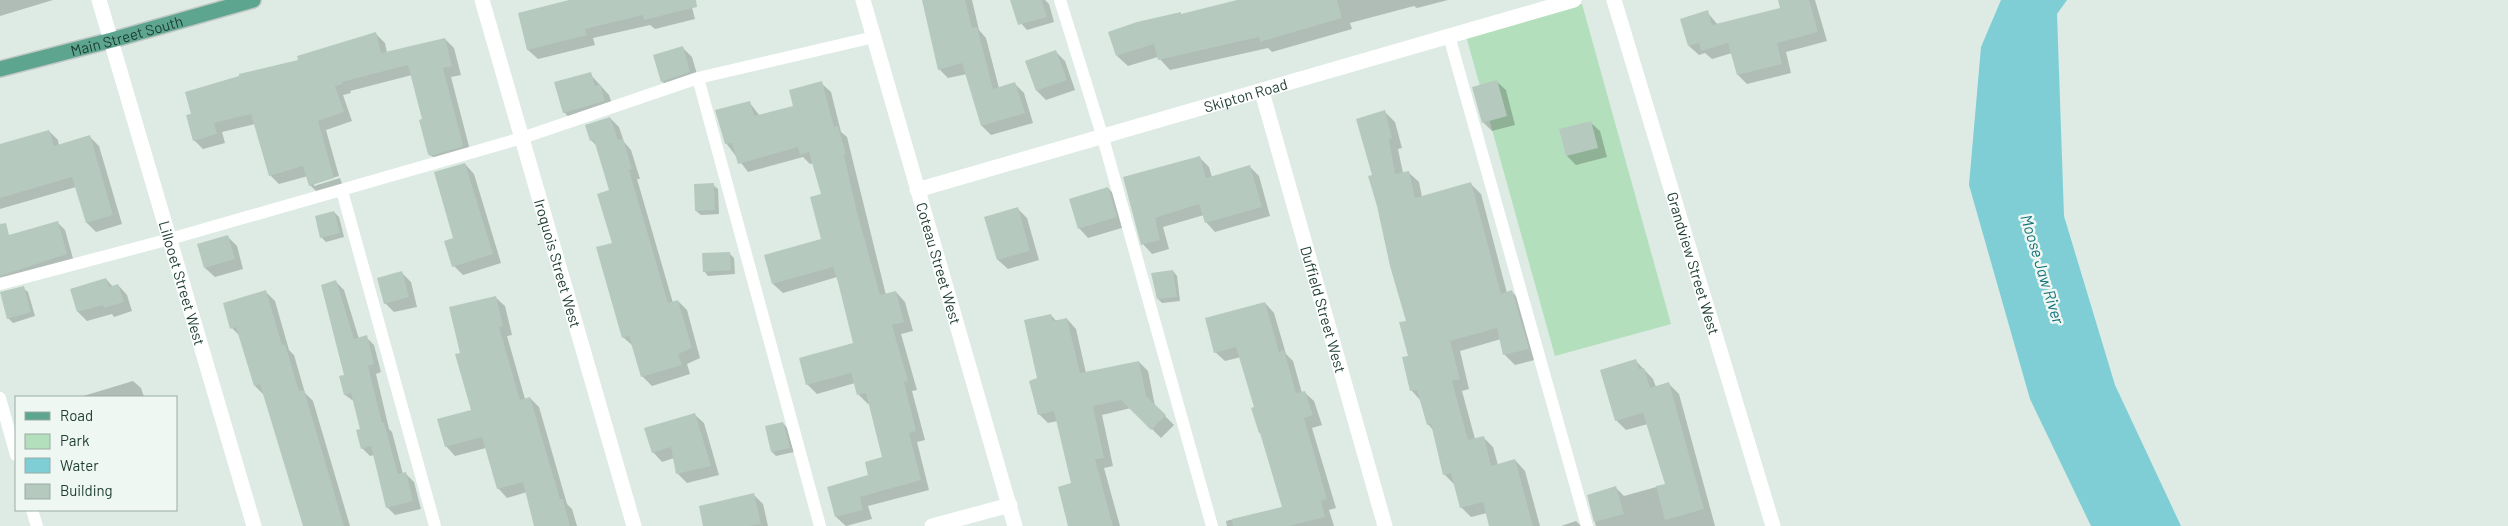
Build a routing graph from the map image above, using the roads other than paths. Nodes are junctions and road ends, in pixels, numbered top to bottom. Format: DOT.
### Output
graph roads {
  1 [pos="99,0"];
  2 [pos="253,0"];
  3 [pos="482,0"];
  4 [pos="863,0"];
  5 [pos="1060,0"];
  6 [pos="1574,0"];
  7 [pos="1614,0"];
  8 [pos="1449,36"];
  9 [pos="874,37"];
  10 [pos="112,40"];
  11 [pos="0,69"];
  12 [pos="698,78"];
  13 [pos="1262,92"];
  14 [pos="522,138"];
  15 [pos="1102,138"];
  16 [pos="917,190"];
  17 [pos="342,191"];
  18 [pos="170,239"];
  19 [pos="0,284"];
  20 [pos="0,398"];
  21 [pos="15,451"];
  22 [pos="1010,506"];
  23 [pos="32,511"];
  24 [pos="37,526"];
  25 [pos="254,526"];
  26 [pos="435,526"];
  27 [pos="634,526"];
  28 [pos="820,526"];
  29 [pos="932,526"];
  30 [pos="1015,526"];
  31 [pos="1212,526"];
  32 [pos="1386,526"];
  33 [pos="1587,526"];
  34 [pos="1773,526"];
  1 -- 10 [label="street, Lillooet Street West"];
  2 -- 10 [label="main road, Main Street South"];
  3 -- 14 [label="street, Iroquois Street West"];
  4 -- 9 [label="street, Coteau Street West"];
  5 -- 15 [label="lane"];
  6 -- 8 [label="street, Skipton Road"];
  7 -- 34 [label="street, Grandview Street West"];
  8 -- 13 [label="street, Skipton Road"];
  8 -- 33 [label="lane"];
  9 -- 12 [label="lane"];
  9 -- 16 [label="street, Coteau Street West"];
  10 -- 11 [label="main road, Main Street South"];
  10 -- 18 [label="street, Lillooet Street West"];
  12 -- 14 [label="lane"];
  12 -- 28 [label="lane"];
  13 -- 15 [label="street, Skipton Road"];
  13 -- 32 [label="street, Duffield Street West"];
  14 -- 17 [label="lane"];
  14 -- 27 [label="street, Iroquois Street West"];
  15 -- 16 [label="street, Skipton Road"];
  15 -- 31 [label="lane"];
  16 -- 22 [label="street, Coteau Street West"];
  17 -- 18 [label="lane"];
  17 -- 26 [label="lane"];
  18 -- 19 [label="lane"];
  18 -- 25 [label="street, Lillooet Street West"];
  20 -- 21 [label="lane"];
  22 -- 29 [label="street"];
  22 -- 30 [label="street, Coteau Street West"];
  23 -- 24 [label="lane"];
}
